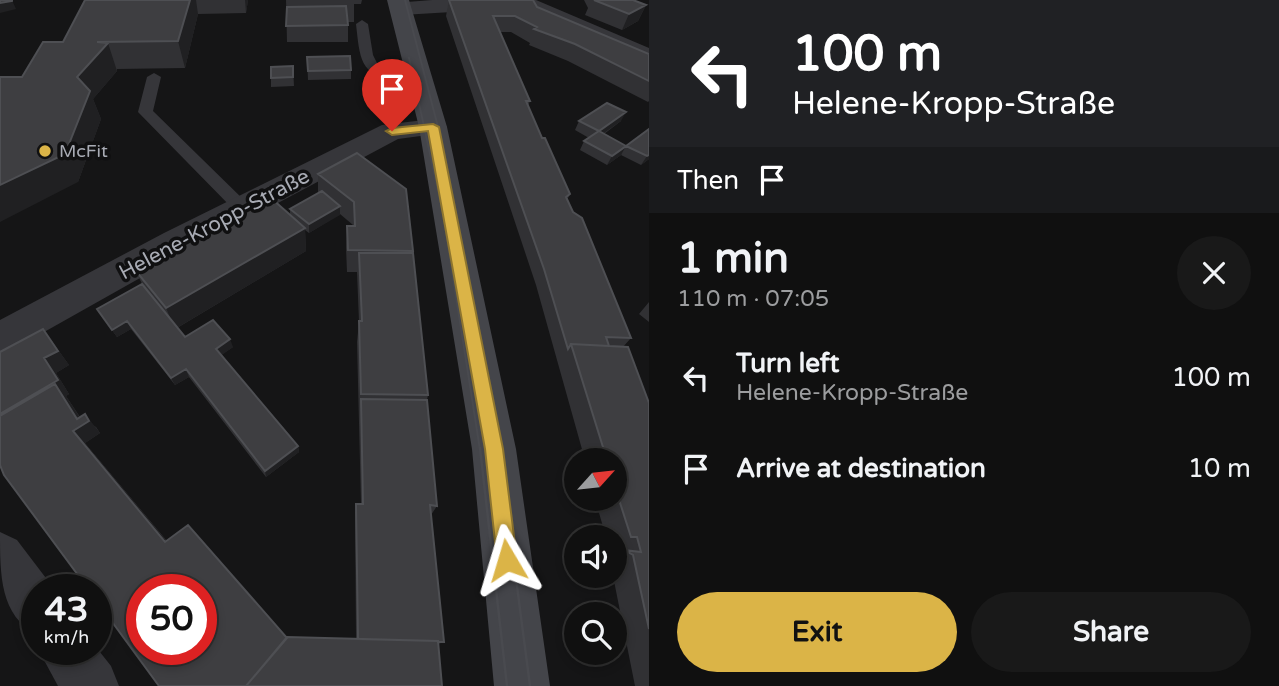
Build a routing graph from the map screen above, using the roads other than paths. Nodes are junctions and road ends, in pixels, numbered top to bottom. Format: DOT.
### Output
graph roads {
  1 [pos="521,1"];
  2 [pos="401,3"];
  3 [pos="362,24"];
  4 [pos="649,57"];
  5 [pos="154,77"];
  6 [pos="419,81"];
  7 [pos="433,127"];
  8 [pos="242,208"];
  9 [pos="0,338"];
  10 [pos="0,557"];
  11 [pos="21,587"];
  12 [pos="76,665"];
  13 [pos="91,686"];
  14 [pos="522,686"];
  1 -- 2 [label="street"];
  1 -- 4 [label="street"];
  2 -- 6 [label="main road"];
  3 -- 6 [label="lane"];
  5 -- 8 [label="lane"];
  6 -- 7 [label="main road"];
  7 -- 8 [label="street, Helene-Kropp-Straße"];
  7 -- 14 [label="main road"];
  8 -- 9 [label="street, Helene-Kropp-Straße"];
  10 -- 11 [label="street"];
  12 -- 13 [label="street"];
}
